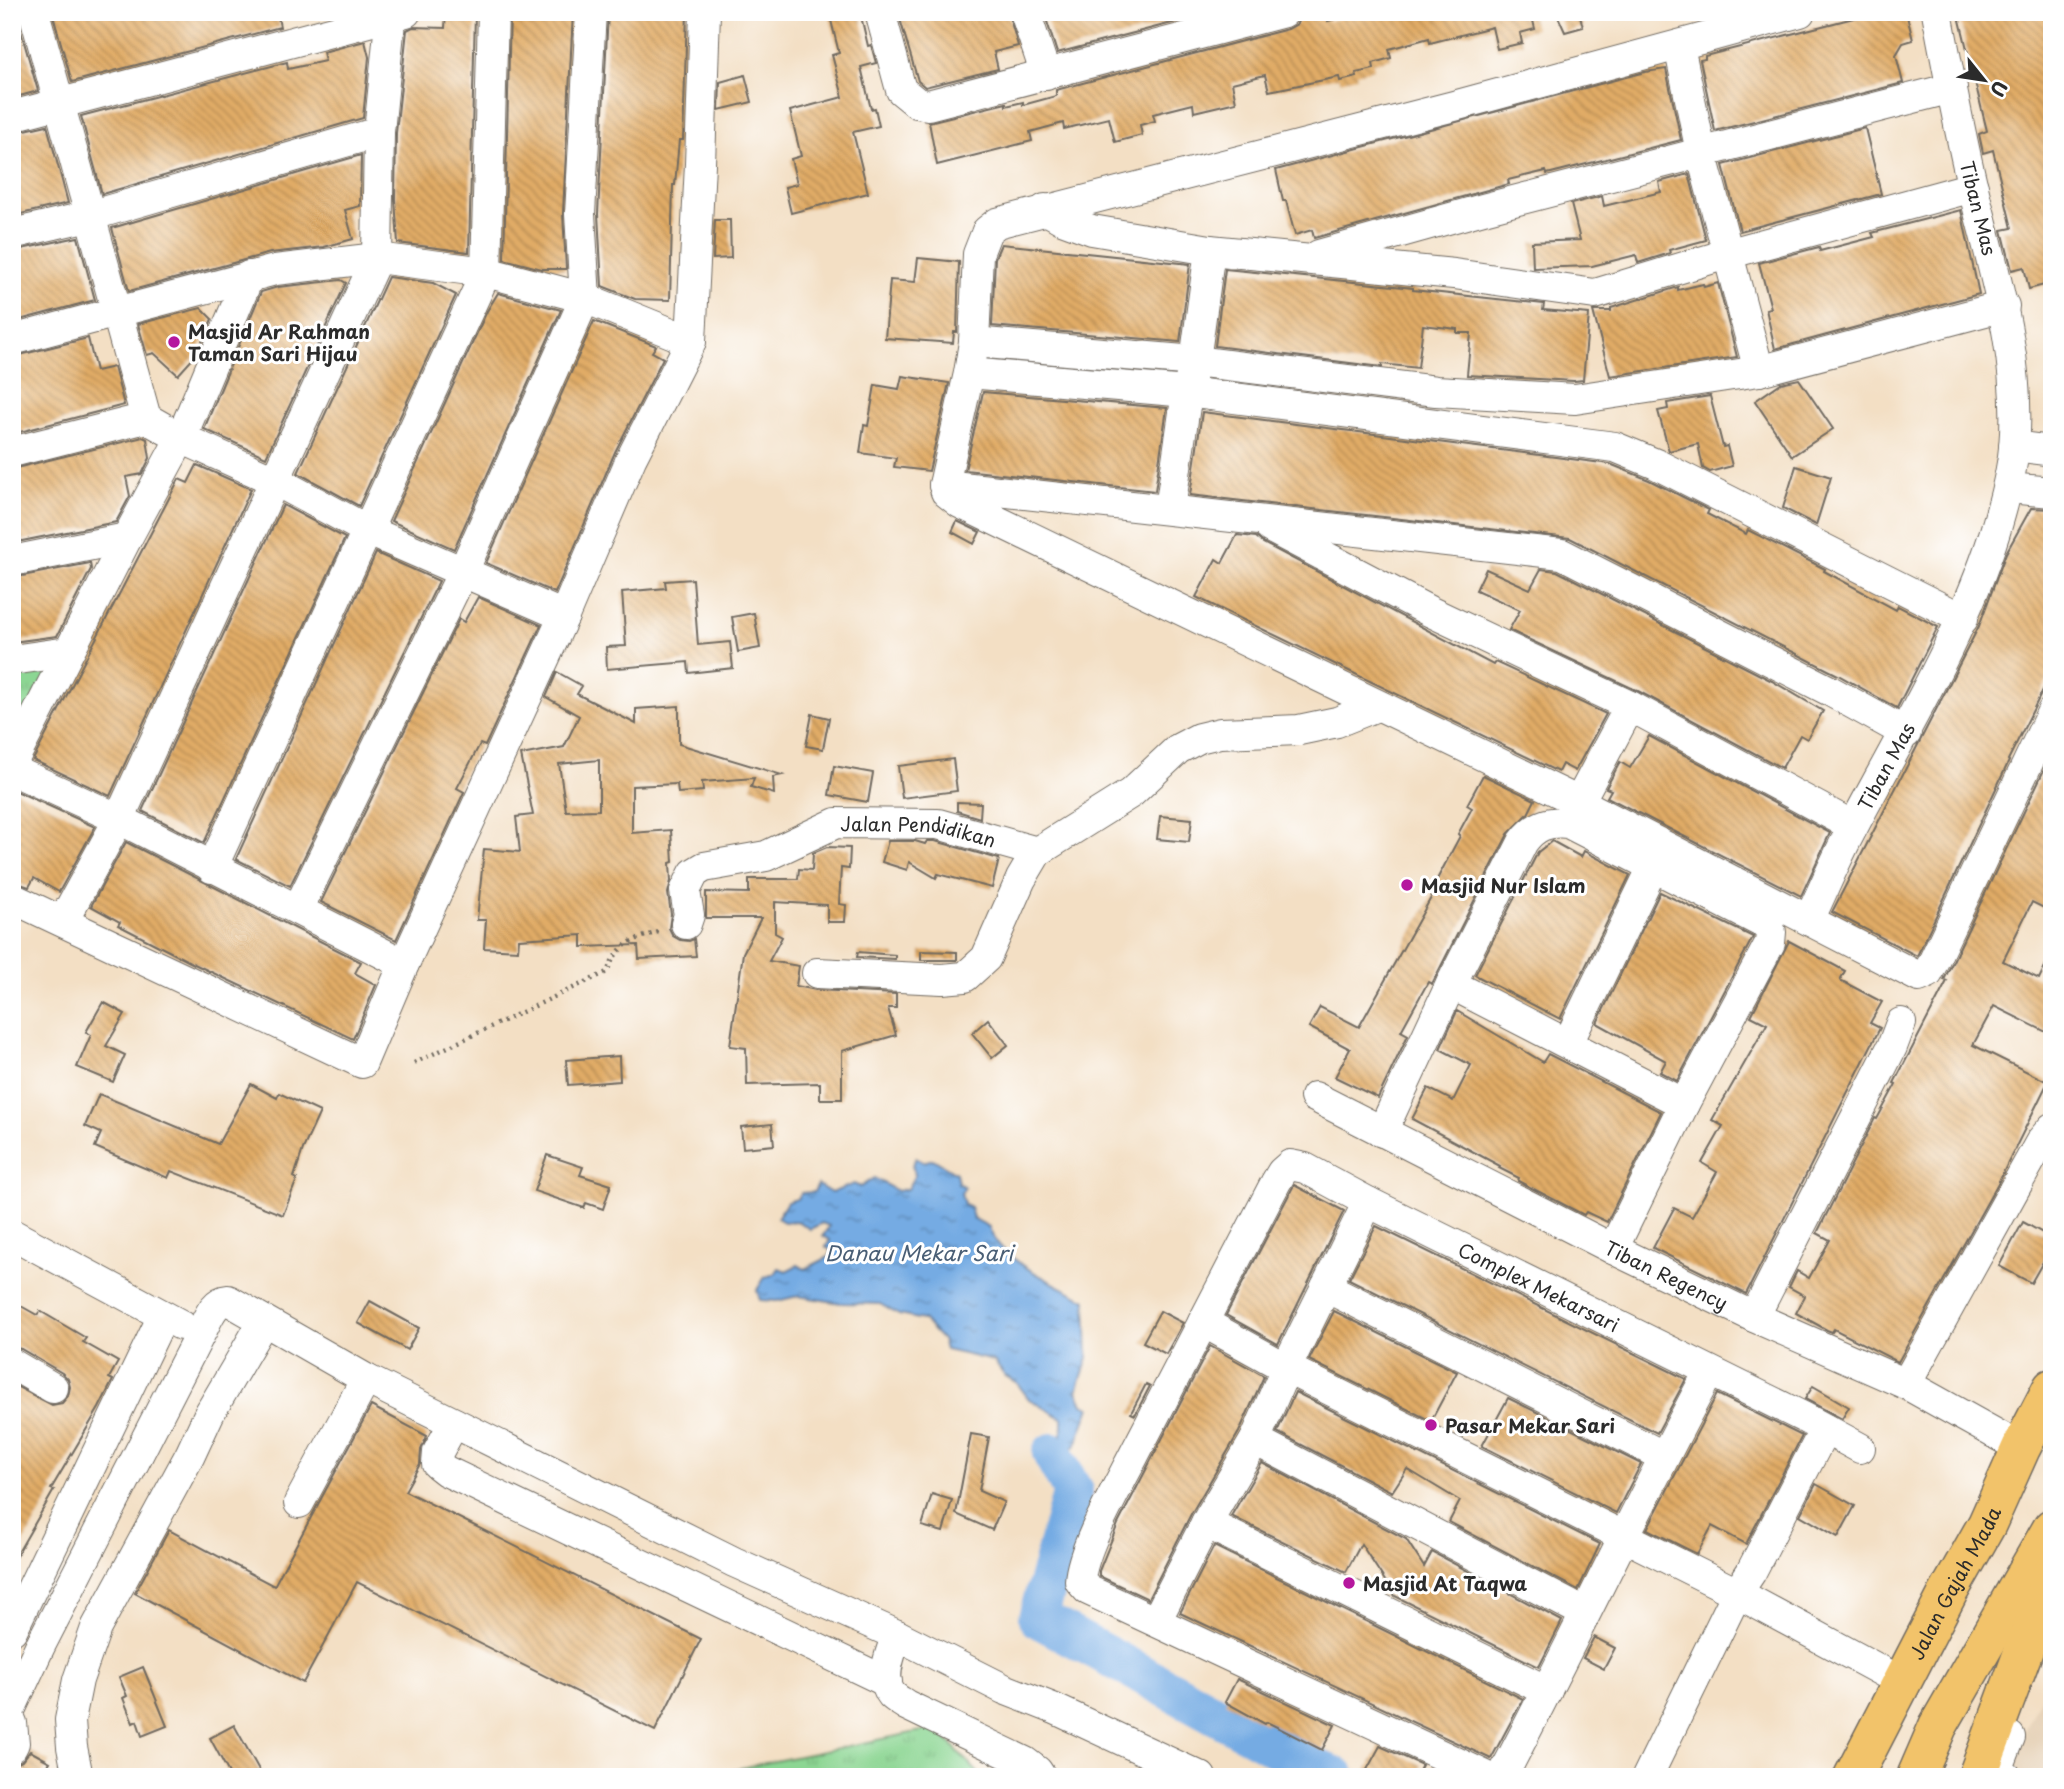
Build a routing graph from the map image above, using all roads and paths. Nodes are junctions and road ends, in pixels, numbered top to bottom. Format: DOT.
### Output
graph roads {
  1 [pos="34,12"];
  2 [pos="493,12"];
  3 [pos="591,12"];
  4 [pos="705,12"];
  5 [pos="880,12"];
  6 [pos="1025,12"];
  7 [pos="1284,12"];
  8 [pos="1800,12"];
  9 [pos="1937,12"];
  10 [pos="396,14"];
  11 [pos="1679,46"];
  12 [pos="1046,75"];
  13 [pos="1952,88"];
  14 [pos="60,105"];
  15 [pos="12,117"];
  16 [pos="379,132"];
  17 [pos="1701,152"];
  18 [pos="1973,187"];
  19 [pos="1045,209"];
  20 [pos="89,216"];
  21 [pos="12,234"];
  22 [pos="1210,250"];
  23 [pos="1727,254"];
  24 [pos="377,258"];
  25 [pos="1305,259"];
  26 [pos="486,272"];
  27 [pos="249,276"];
  28 [pos="585,298"];
  29 [pos="2004,306"];
  30 [pos="116,314"];
  31 [pos="12,340"];
  32 [pos="691,341"];
  33 [pos="974,342"];
  34 [pos="1195,361"];
  35 [pos="1759,371"];
  36 [pos="970,373"];
  37 [pos="1186,392"];
  38 [pos="146,418"];
  39 [pos="181,438"];
  40 [pos="2014,446"];
  41 [pos="2052,451"];
  42 [pos="12,452"];
  43 [pos="276,481"];
  44 [pos="944,485"];
  45 [pos="2009,488"];
  46 [pos="2052,492"];
  47 [pos="1170,509"];
  48 [pos="1255,520"];
  49 [pos="369,531"];
  50 [pos="127,538"];
  51 [pos="12,561"];
  52 [pos="462,573"];
  53 [pos="564,616"];
  54 [pos="1963,619"];
  55 [pos="68,652"];
  56 [pos="12,660"];
  57 [pos="1377,706"];
  58 [pos="1630,706"];
  59 [pos="2052,712"];
  60 [pos="1906,733"];
  61 [pos="12,763"];
  62 [pos="12,770"];
  63 [pos="1579,802"];
  64 [pos="119,819"];
  65 [pos="1853,826"];
  66 [pos="1037,852"];
  67 [pos="1653,867"];
  68 [pos="212,868"];
  69 [pos="12,898"];
  70 [pos="298,909"];
  71 [pos="1809,920"];
  72 [pos="63,921"];
  73 [pos="686,924"];
  74 [pos="404,964"];
  75 [pos="817,972"];
  76 [pos="1451,985"];
  77 [pos="1901,1023"];
  78 [pos="1568,1043"];
  79 [pos="414,1063"];
  80 [pos="1315,1097"];
  81 [pos="1684,1104"];
  82 [pos="1382,1132"];
  83 [pos="2048,1138"];
  84 [pos="1368,1202"];
  85 [pos="12,1234"];
  86 [pos="1613,1249"];
  87 [pos="1326,1287"];
  88 [pos="163,1316"];
  89 [pos="1754,1317"];
  90 [pos="263,1322"];
  91 [pos="1203,1322"];
  92 [pos="200,1334"];
  93 [pos="12,1365"];
  94 [pos="1286,1368"];
  95 [pos="1709,1372"];
  96 [pos="366,1379"];
  97 [pos="1906,1384"];
  98 [pos="53,1388"];
  99 [pos="2052,1388"];
  100 [pos="454,1423"];
  101 [pos="1825,1429"];
  102 [pos="1255,1440"];
  103 [pos="1860,1448"];
  104 [pos="2021,1448"];
  105 [pos="1663,1456"];
  106 [pos="299,1503"];
  107 [pos="1206,1522"];
  108 [pos="2052,1528"];
  109 [pos="1624,1535"];
  110 [pos="2052,1574"];
  111 [pos="1737,1593"];
  112 [pos="1585,1613"];
  113 [pos="1156,1621"];
  114 [pos="12,1630"];
  115 [pos="897,1635"];
  116 [pos="2031,1639"];
  117 [pos="887,1682"];
  118 [pos="1902,1682"];
  119 [pos="1547,1692"];
  120 [pos="12,1706"];
  121 [pos="12,1723"];
  122 [pos="12,1747"];
  123 [pos="78,1777"];
  124 [pos="1041,1777"];
  125 [pos="1201,1777"];
  126 [pos="1488,1777"];
  127 [pos="1502,1777"];
  128 [pos="1647,1777"];
  129 [pos="1853,1777"];
  130 [pos="1916,1777"];
  131 [pos="1977,1777"];
  132 [pos="2007,1777"];
  1 -- 14 [label="street"];
  2 -- 26 [label="street"];
  3 -- 28 [label="street"];
  4 -- 32 [label="street"];
  5 -- 12 [label="street"];
  6 -- 12 [label="street"];
  7 -- 12 [label="street"];
  8 -- 11 [label="street"];
  9 -- 13 [label="street, Tiban Mas"];
  10 -- 14 [label="street"];
  10 -- 16 [label="street"];
  11 -- 17 [label="street"];
  11 -- 19 [label="street"];
  13 -- 17 [label="street"];
  13 -- 18 [label="street, Tiban Mas"];
  14 -- 15 [label="street"];
  14 -- 20 [label="street"];
  16 -- 20 [label="street"];
  16 -- 24 [label="street"];
  17 -- 23 [label="street"];
  17 -- 25 [label="street"];
  18 -- 23 [label="street"];
  18 -- 29 [label="street, Tiban Mas"];
  19 -- 22 [label="street"];
  19 -- 33 [label="street"];
  20 -- 21 [label="street"];
  20 -- 30 [label="street"];
  22 -- 25 [label="street"];
  22 -- 34 [label="street"];
  23 -- 25 [label="street"];
  23 -- 35 [label="street"];
  24 -- 26 [label="street"];
  24 -- 27 [label="street"];
  24 -- 43 [label="street"];
  26 -- 28 [label="street"];
  26 -- 49 [label="street"];
  27 -- 30 [label="street"];
  27 -- 39 [label="street"];
  28 -- 32 [label="street"];
  28 -- 52 [label="street"];
  29 -- 35 [label="street"];
  29 -- 40 [label="street, Tiban Mas"];
  30 -- 31 [label="street"];
  30 -- 38 [label="street"];
  32 -- 53 [label="street"];
  33 -- 34 [label="street"];
  33 -- 36 [label="street"];
  34 -- 35 [label="street"];
  34 -- 37 [label="street"];
  36 -- 37 [label="street"];
  36 -- 44 [label="street"];
  37 -- 47 [label="street"];
  37 -- 54 [label="street"];
  38 -- 39 [label="street"];
  38 -- 42 [label="street"];
  39 -- 43 [label="street"];
  39 -- 50 [label="street"];
  40 -- 41 [label="street"];
  40 -- 45 [label="street, Tiban Mas"];
  43 -- 49 [label="street"];
  43 -- 64 [label="street"];
  44 -- 47 [label="street"];
  44 -- 57 [label="street"];
  45 -- 46 [label="street"];
  45 -- 54 [label="street, Tiban Mas"];
  47 -- 48 [label="street"];
  48 -- 58 [label="street"];
  48 -- 60 [label="street"];
  49 -- 52 [label="street"];
  49 -- 68 [label="street"];
  50 -- 51 [label="street"];
  50 -- 55 [label="street"];
  52 -- 53 [label="street"];
  52 -- 70 [label="street"];
  53 -- 74 [label="street"];
  54 -- 60 [label="street, Tiban Mas"];
  55 -- 56 [label="street"];
  55 -- 61 [label="street"];
  57 -- 63 [label="street"];
  57 -- 66 [label="street"];
  58 -- 63 [label="street"];
  58 -- 65 [label="street"];
  59 -- 71 [label="street"];
  60 -- 65 [label="street, Tiban Mas"];
  62 -- 64 [label="street"];
  63 -- 71 [label="street"];
  64 -- 68 [label="street"];
  64 -- 72 [label="street"];
  65 -- 71 [label="street, Tiban Mas"];
  66 -- 73 [label="street, Jalan Pendidikan"];
  66 -- 75 [label="street"];
  67 -- 76 [label="street"];
  67 -- 78 [label="street"];
  67 -- 81 [label="street"];
  68 -- 70 [label="street"];
  69 -- 72 [label="street"];
  70 -- 74 [label="street"];
  72 -- 74 [label="street"];
  73 -- 79 [label="path"];
  76 -- 78 [label="street"];
  76 -- 82 [label="street"];
  77 -- 89 [label="street"];
  78 -- 81 [label="street"];
  80 -- 82 [label="street, Tiban Regency"];
  81 -- 86 [label="street"];
  82 -- 86 [label="street, Tiban Regency"];
  83 -- 97 [label="street"];
  84 -- 87 [label="street"];
  84 -- 91 [label="street, Complex Mekarsari"];
  84 -- 95 [label="street, Complex Mekarsari"];
  85 -- 88 [label="street"];
  86 -- 89 [label="street, Tiban Regency"];
  87 -- 94 [label="street"];
  87 -- 105 [label="street"];
  88 -- 92 [label="street"];
  88 -- 114 [label="street"];
  89 -- 97 [label="street, Tiban Regency"];
  90 -- 92 [label="street"];
  90 -- 96 [label="street"];
  90 -- 123 [label="street"];
  91 -- 94 [label="street"];
  91 -- 113 [label="street, Complex Mekarsari"];
  92 -- 120 [label="street"];
  93 -- 98 [label="street"];
  94 -- 102 [label="street"];
  94 -- 109 [label="street"];
  95 -- 101 [label="street, Complex Mekarsari"];
  95 -- 105 [label="street"];
  96 -- 100 [label="street"];
  96 -- 106 [label="street"];
  97 -- 104 [label="street, Tiban Regency"];
  99 -- 104 [label="highway, Jalan Gajah Mada"];
  100 -- 115 [label="street"];
  100 -- 117 [label="street"];
  101 -- 103 [label="street, Complex Mekarsari"];
  101 -- 111 [label="street"];
  102 -- 107 [label="street"];
  102 -- 112 [label="street"];
  104 -- 118 [label="highway, Jalan Gajah Mada"];
  105 -- 109 [label="street"];
  107 -- 113 [label="street"];
  107 -- 119 [label="street"];
  108 -- 116 [label="highway"];
  109 -- 111 [label="street"];
  109 -- 112 [label="street"];
  110 -- 116 [label="highway"];
  111 -- 118 [label="street"];
  111 -- 128 [label="street"];
  112 -- 119 [label="street"];
  113 -- 126 [label="street, Complex Mekarsari"];
  115 -- 117 [label="street"];
  115 -- 125 [label="street"];
  116 -- 130 [label="highway"];
  116 -- 131 [label="highway"];
  116 -- 132 [label="street"];
  117 -- 124 [label="street"];
  118 -- 129 [label="highway, Jalan Gajah Mada"];
  119 -- 127 [label="street"];
  121 -- 122 [label="street"];
}
